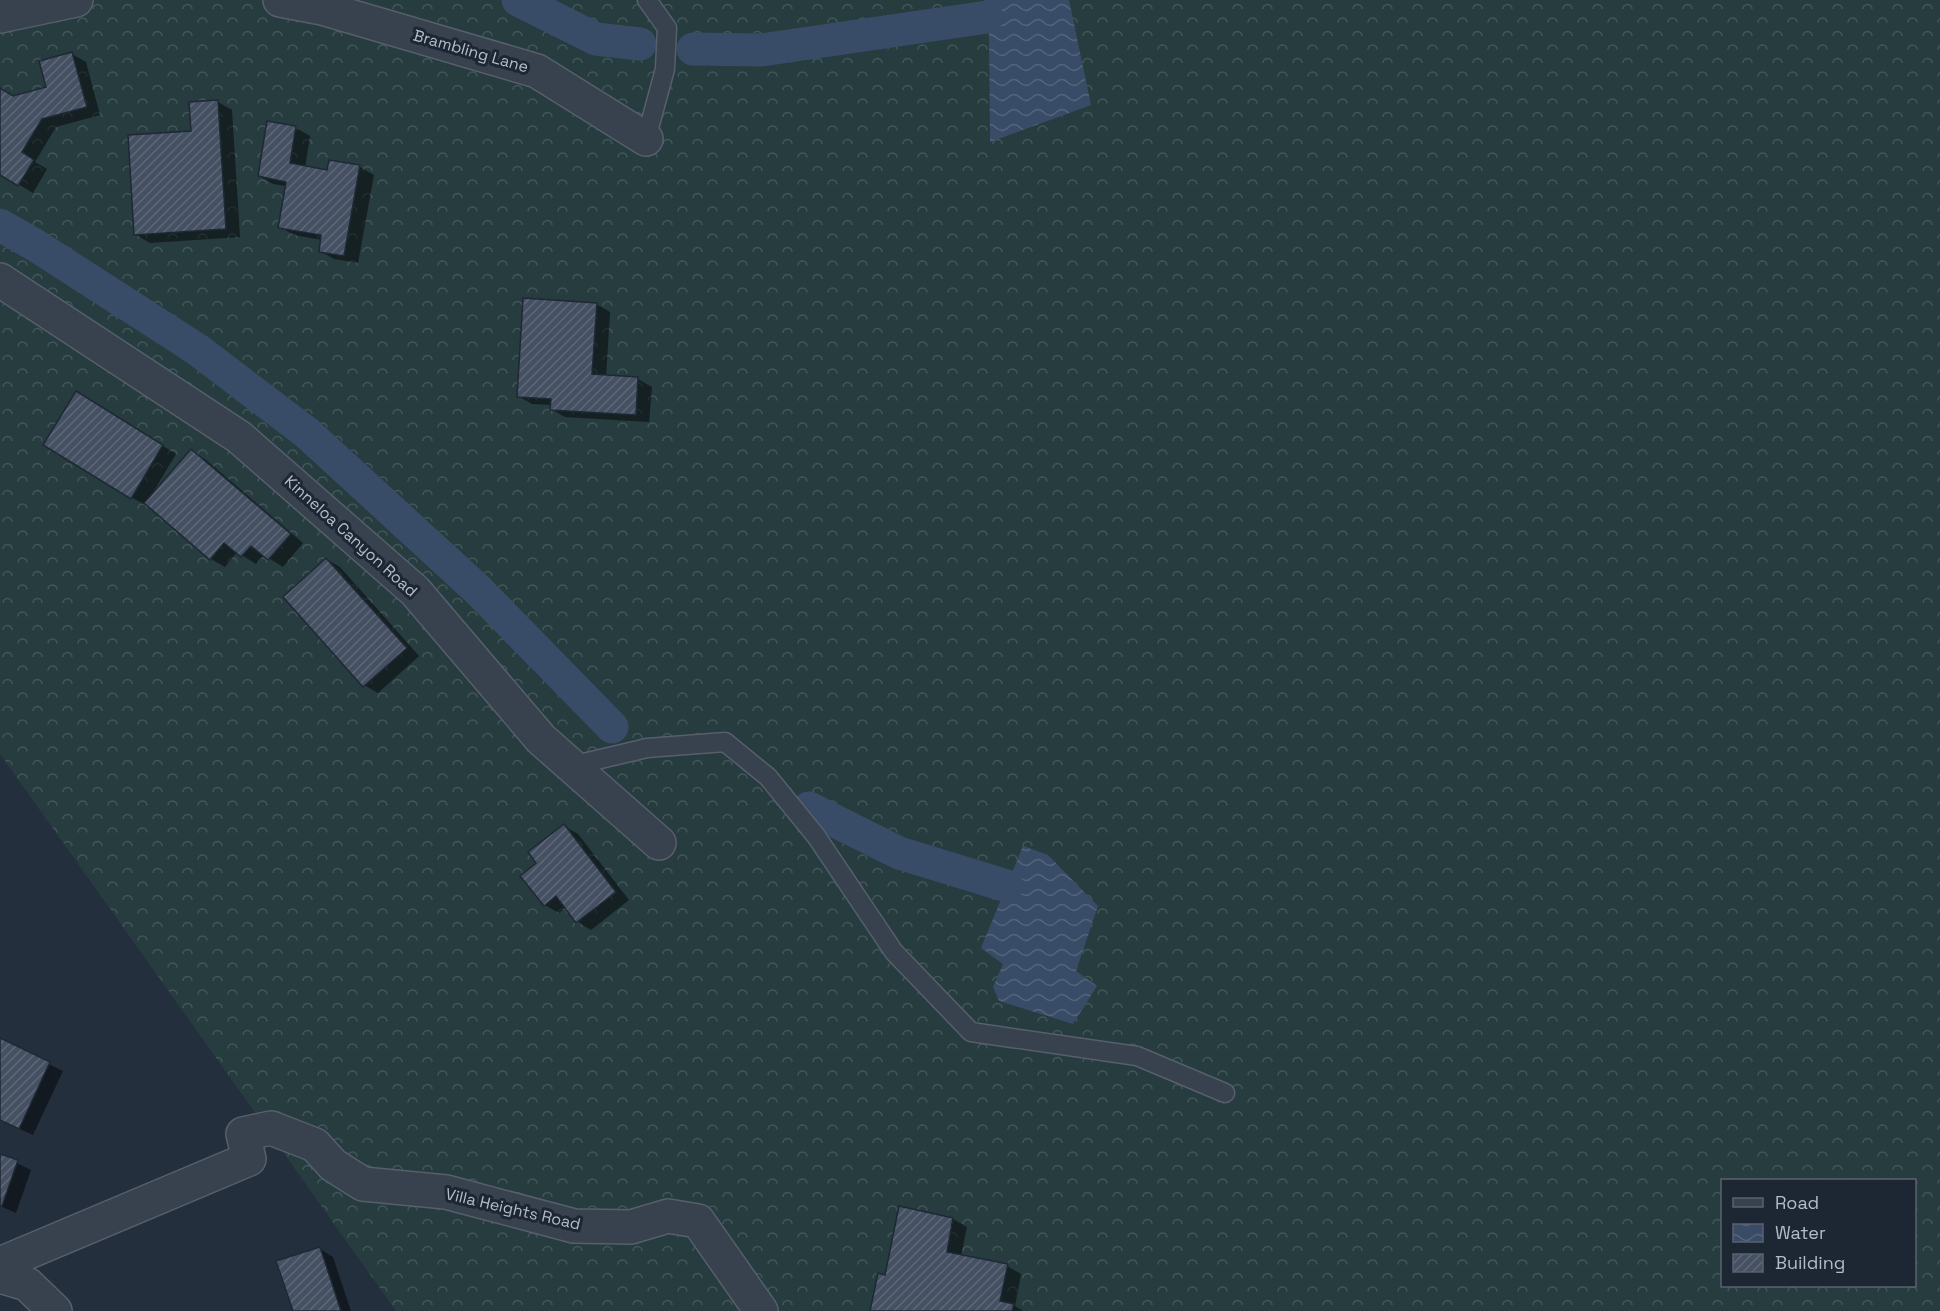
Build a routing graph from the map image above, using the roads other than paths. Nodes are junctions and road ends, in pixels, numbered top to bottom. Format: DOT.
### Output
graph roads {
  1 [pos="76,0"];
  2 [pos="280,0"];
  3 [pos="647,0"];
  4 [pos="0,16"];
  5 [pos="646,139"];
  6 [pos="0,280"];
  7 [pos="571,766"];
  8 [pos="659,843"];
  9 [pos="1225,1094"];
  10 [pos="0,1264"];
  11 [pos="0,1276"];
  12 [pos="55,1311"];
  13 [pos="761,1311"];
  1 -- 4 [label="street"];
  2 -- 5 [label="street, Brambling Lane"];
  3 -- 5 [label="lane"];
  6 -- 7 [label="street, Kinneloa Canyon Road"];
  7 -- 8 [label="street, Kinneloa Canyon Road"];
  7 -- 9 [label="lane"];
  10 -- 13 [label="street, Villa Heights Road"];
  11 -- 12 [label="street"];
}
